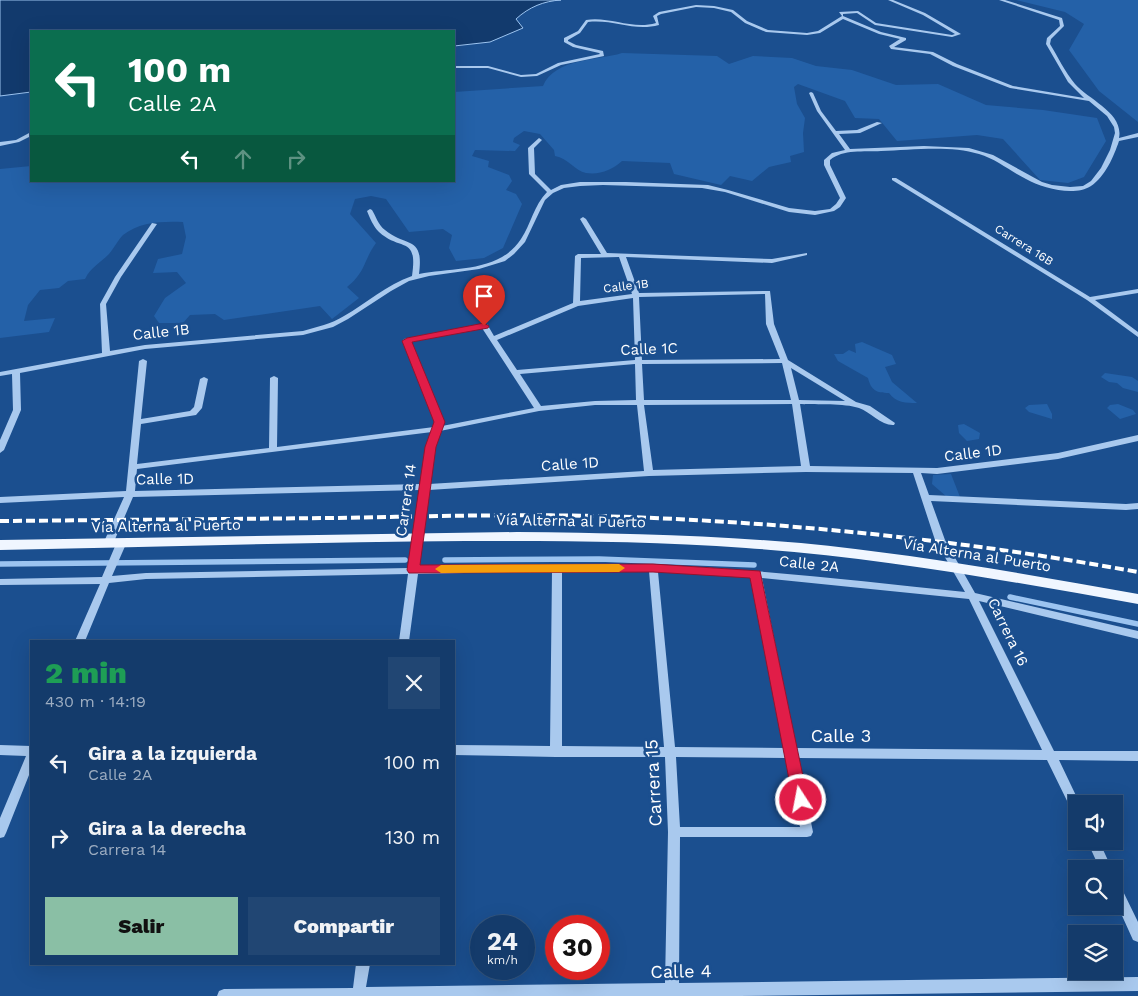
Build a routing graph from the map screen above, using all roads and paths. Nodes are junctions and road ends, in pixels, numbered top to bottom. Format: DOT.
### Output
graph roads {
  1 [pos="890,0"];
  2 [pos="1000,0"];
  3 [pos="843,17"];
  4 [pos="455,67"];
  5 [pos="812,93"];
  6 [pos="1089,100"];
  7 [pos="879,123"];
  8 [pos="835,133"];
  9 [pos="30,134"];
  10 [pos="1138,135"];
  11 [pos="539,140"];
  12 [pos="1118,140"];
  13 [pos="0,144"];
  14 [pos="848,151"];
  15 [pos="894,179"];
  16 [pos="549,191"];
  17 [pos="370,211"];
  18 [pos="583,220"];
  19 [pos="154,224"];
  20 [pos="622,254"];
  21 [pos="805,254"];
  22 [pos="605,255"];
  23 [pos="415,277"];
  24 [pos="1138,292"];
  25 [pos="636,294"];
  26 [pos="1089,299"];
  27 [pos="576,304"];
  28 [pos="484,326"];
  29 [pos="1138,336"];
  30 [pos="493,339"];
  31 [pos="407,341"];
  32 [pos="106,354"];
  33 [pos="143,361"];
  34 [pos="785,361"];
  35 [pos="638,362"];
  36 [pos="16,371"];
  37 [pos="515,372"];
  38 [pos="0,374"];
  39 [pos="274,378"];
  40 [pos="204,379"];
  41 [pos="640,401"];
  42 [pos="796,402"];
  43 [pos="855,404"];
  44 [pos="539,409"];
  45 [pos="137,422"];
  46 [pos="891,423"];
  47 [pos="439,429"];
  48 [pos="1138,438"];
  49 [pos="273,449"];
  50 [pos="0,450"];
  51 [pos="133,466"];
  52 [pos="806,469"];
  53 [pos="916,470"];
  54 [pos="649,473"];
  55 [pos="424,487"];
  56 [pos="130,494"];
  57 [pos="926,498"];
  58 [pos="0,500"];
  59 [pos="1138,506"];
  60 [pos="417,536"];
  61 [pos="114,544"];
  62 [pos="0,545"];
  63 [pos="955,566"];
  64 [pos="414,567"];
  65 [pos="557,568"];
  66 [pos="653,568"];
  67 [pos="756,574"];
  68 [pos="107,576"];
  69 [pos="0,582"];
  70 [pos="971,594"];
  71 [pos="1138,599"];
  72 [pos="1138,634"];
  73 [pos="80,640"];
  74 [pos="404,640"];
  75 [pos="0,750"];
  76 [pos="455,750"];
  77 [pos="30,751"];
  78 [pos="556,752"];
  79 [pos="670,752"];
  80 [pos="791,752"];
  81 [pos="1050,754"];
  82 [pos="1138,756"];
  83 [pos="30,759"];
  84 [pos="1070,795"];
  85 [pos="674,832"];
  86 [pos="807,832"];
  87 [pos="0,833"];
  88 [pos="1123,904"];
  89 [pos="1138,936"];
  90 [pos="362,965"];
  91 [pos="1138,984"];
  92 [pos="918,992"];
  93 [pos="672,993"];
  94 [pos="358,995"];
  95 [pos="224,996"];
  1 -- 3 [label="street"];
  2 -- 6 [label="street"];
  3 -- 4 [label="street"];
  3 -- 6 [label="street"];
  5 -- 8 [label="street"];
  6 -- 12 [label="street"];
  7 -- 8 [label="street"];
  8 -- 14 [label="street"];
  9 -- 13 [label="street"];
  10 -- 12 [label="street"];
  11 -- 16 [label="street"];
  12 -- 14 [label="street"];
  14 -- 16 [label="street"];
  15 -- 26 [label="street, Carrera 16B"];
  16 -- 23 [label="street, Calle 1B"];
  17 -- 23 [label="street"];
  18 -- 22 [label="street"];
  19 -- 32 [label="street"];
  20 -- 21 [label="street"];
  20 -- 22 [label="street"];
  20 -- 25 [label="street"];
  22 -- 27 [label="street"];
  23 -- 32 [label="street, Calle 1B"];
  24 -- 26 [label="street"];
  25 -- 27 [label="street, Calle 1B"];
  25 -- 34 [label="street, Calle 1B"];
  25 -- 35 [label="street"];
  26 -- 29 [label="street, Carrera 16B"];
  27 -- 30 [label="street, Calle 1B"];
  28 -- 30 [label="street"];
  28 -- 31 [label="street"];
  30 -- 37 [label="street"];
  31 -- 47 [label="street"];
  32 -- 36 [label="street, Calle 1B"];
  33 -- 45 [label="street"];
  34 -- 35 [label="street, Calle 1C"];
  34 -- 42 [label="street"];
  34 -- 43 [label="street"];
  35 -- 37 [label="street, Calle 1C"];
  35 -- 41 [label="street"];
  36 -- 38 [label="street, Calle 1B"];
  36 -- 50 [label="street"];
  37 -- 44 [label="street"];
  39 -- 49 [label="street"];
  40 -- 45 [label="street"];
  41 -- 42 [label="street, Calle 1D"];
  41 -- 44 [label="street, Calle 1D"];
  41 -- 54 [label="street"];
  42 -- 43 [label="street, Calle 1D"];
  42 -- 52 [label="street"];
  43 -- 46 [label="street"];
  44 -- 47 [label="street, Calle 1D"];
  45 -- 51 [label="street"];
  47 -- 49 [label="street, Calle 1D"];
  47 -- 55 [label="street, Carrera 14"];
  48 -- 53 [label="street, Calle 1D"];
  49 -- 51 [label="street, Calle 1D"];
  51 -- 56 [label="street"];
  52 -- 53 [label="street, Calle 1D"];
  52 -- 54 [label="street, Calle 1D"];
  53 -- 57 [label="street, Carrera 16"];
  54 -- 55 [label="street, Calle 1D"];
  55 -- 56 [label="street, Calle 1D"];
  55 -- 60 [label="street, Carrera 14"];
  56 -- 58 [label="street, Calle 1D"];
  56 -- 61 [label="street"];
  57 -- 59 [label="street"];
  57 -- 63 [label="street, Carrera 16"];
  60 -- 61 [label="main road, Vía Alterna al Puerto"];
  60 -- 63 [label="main road, Vía Alterna al Puerto"];
  60 -- 64 [label="street, Carrera 14"];
  61 -- 62 [label="main road, Vía Alterna al Puerto"];
  61 -- 68 [label="street"];
  63 -- 70 [label="street, Carrera 16"];
  63 -- 71 [label="main road, Vía Alterna al Puerto"];
  64 -- 65 [label="street, Calle 2A"];
  64 -- 68 [label="street, Calle 2A"];
  64 -- 74 [label="street, Carrera 14"];
  65 -- 66 [label="street, Calle 2A"];
  65 -- 78 [label="street"];
  66 -- 67 [label="street, Calle 2A"];
  66 -- 79 [label="street, Carrera 15"];
  67 -- 70 [label="street, Calle 2A"];
  67 -- 80 [label="street"];
  68 -- 69 [label="street, Calle 2A"];
  68 -- 73 [label="street"];
  70 -- 72 [label="street, Calle 2A"];
  70 -- 81 [label="street, Carrera 16"];
  75 -- 77 [label="street"];
  76 -- 78 [label="street, Calle 3"];
  78 -- 79 [label="street, Calle 3"];
  79 -- 80 [label="street, Calle 3"];
  79 -- 85 [label="street, Carrera 15"];
  80 -- 81 [label="street, Calle 3"];
  80 -- 86 [label="street"];
  81 -- 82 [label="street, Calle 3"];
  81 -- 84 [label="street, Carrera 16"];
  83 -- 87 [label="street"];
  85 -- 86 [label="street"];
  85 -- 93 [label="street, Carrera 15"];
  88 -- 89 [label="street"];
  90 -- 94 [label="street"];
  91 -- 92 [label="street, Calle 4"];
  92 -- 93 [label="street, Calle 4"];
  93 -- 94 [label="street, Calle 4"];
  94 -- 95 [label="street, Calle 4"];
}
